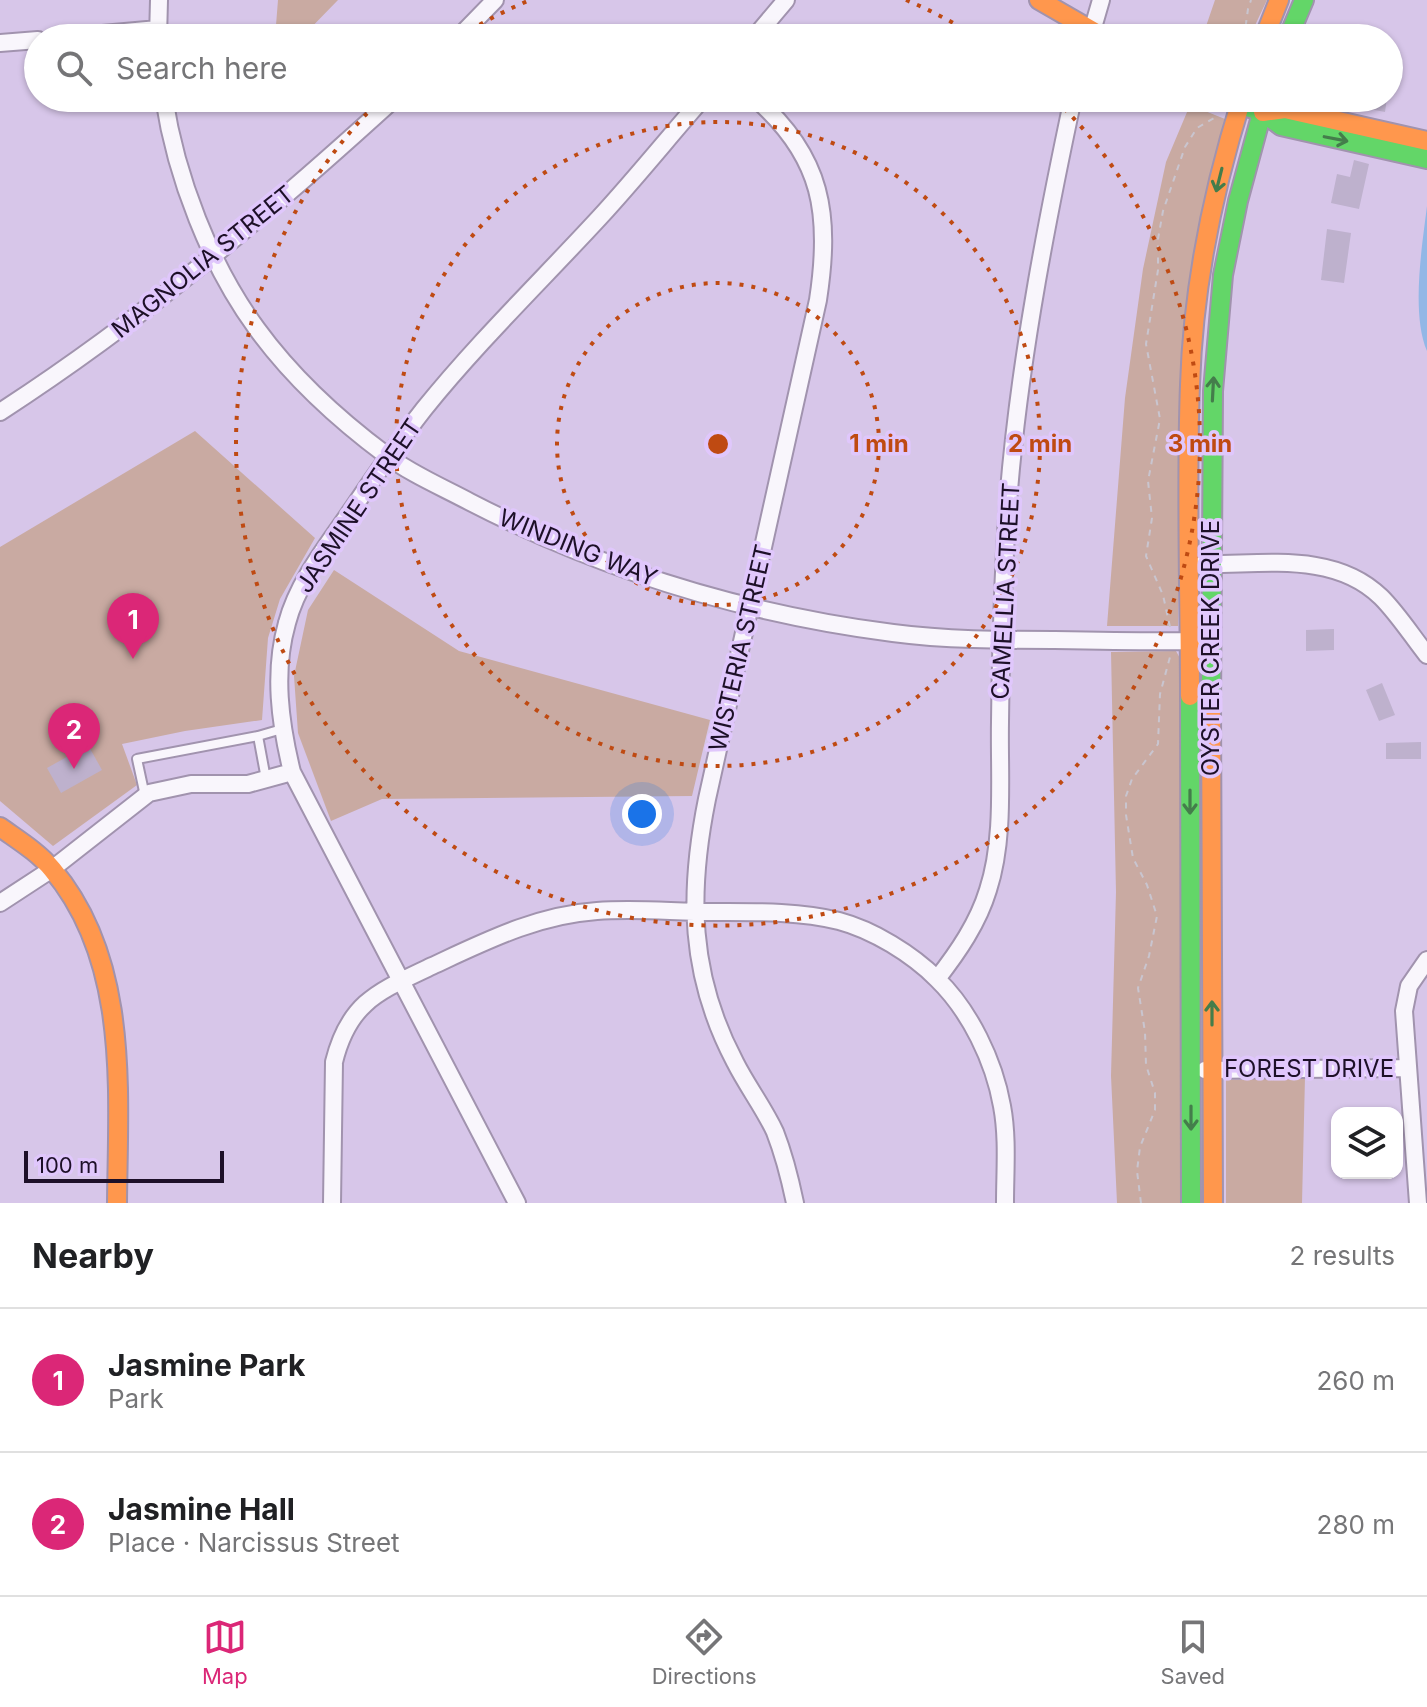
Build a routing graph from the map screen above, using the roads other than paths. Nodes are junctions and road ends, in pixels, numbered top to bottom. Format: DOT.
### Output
graph roads {
  1 [pos="159,0"];
  2 [pos="495,0"];
  3 [pos="786,0"];
  4 [pos="1039,0"];
  5 [pos="1101,0"];
  6 [pos="1279,0"];
  7 [pos="1304,0"];
  8 [pos="158,24"];
  9 [pos="472,24"];
  10 [pos="766,24"];
  11 [pos="1077,24"];
  12 [pos="1098,24"];
  13 [pos="1270,24"];
  14 [pos="1294,24"];
  15 [pos="24,41"];
  16 [pos="0,43"];
  17 [pos="167,112"];
  18 [pos="380,112"];
  19 [pos="691,112"];
  20 [pos="769,112"];
  21 [pos="1070,112"];
  22 [pos="1238,112"];
  23 [pos="1262,112"];
  24 [pos="1275,112"];
  25 [pos="1393,141"];
  26 [pos="1427,141"];
  27 [pos="1427,159"];
  28 [pos="214,257"];
  29 [pos="0,412"];
  30 [pos="388,457"];
  31 [pos="1190,563"];
  32 [pos="1212,564"];
  33 [pos="751,606"];
  34 [pos="1001,640"];
  35 [pos="1211,641"];
  36 [pos="1190,642"];
  37 [pos="1427,655"];
  38 [pos="282,729"];
  39 [pos="258,736"];
  40 [pos="292,772"];
  41 [pos="266,779"];
  42 [pos="145,796"];
  43 [pos="0,827"];
  44 [pos="52,869"];
  45 [pos="0,903"];
  46 [pos="693,912"];
  47 [pos="1427,960"];
  48 [pos="937,979"];
  49 [pos="400,982"];
  50 [pos="1407,1068"];
  51 [pos="1191,1070"];
  52 [pos="1212,1070"];
  53 [pos="117,1203"];
  54 [pos="332,1203"];
  55 [pos="517,1203"];
  56 [pos="795,1203"];
  57 [pos="1005,1203"];
  58 [pos="1191,1203"];
  59 [pos="1213,1203"];
  60 [pos="1418,1203"];
  1 -- 8 [label="street"];
  2 -- 9 [label="street"];
  3 -- 10 [label="street"];
  4 -- 11 [label="main road"];
  5 -- 12 [label="street"];
  6 -- 13 [label="main road"];
  7 -- 14 [label="main road"];
  15 -- 16 [label="street"];
  17 -- 28 [label="street, WINDING WAY"];
  18 -- 28 [label="street, MAGNOLIA STREET"];
  19 -- 30 [label="street, JASMINE STREET"];
  20 -- 33 [label="street, WISTERIA STREET"];
  21 -- 34 [label="street, CAMELLIA STREET"];
  22 -- 31 [label="main road, OYSTER CREEK DRIVE, one-way"];
  32 -- 23 [label="main road, OYSTER CREEK DRIVE, one-way"];
  24 -- 25 [label="main road"];
  25 -- 26 [label="main road"];
  25 -- 27 [label="main road"];
  28 -- 29 [label="street, MAGNOLIA STREET"];
  28 -- 30 [label="street, WINDING WAY"];
  30 -- 33 [label="street, WINDING WAY"];
  30 -- 38 [label="street, JASMINE STREET"];
  31 -- 32 [label="street"];
  31 -- 36 [label="main road, OYSTER CREEK DRIVE"];
  32 -- 35 [label="main road, OYSTER CREEK DRIVE"];
  32 -- 37 [label="street"];
  33 -- 34 [label="street, WINDING WAY"];
  33 -- 46 [label="street, WISTERIA STREET"];
  34 -- 36 [label="street, WINDING WAY"];
  34 -- 48 [label="street, CAMELLIA STREET"];
  35 -- 36 [label="street, WINDING WAY"];
  52 -- 35 [label="main road, OYSTER CREEK DRIVE, one-way"];
  36 -- 51 [label="main road, OYSTER CREEK DRIVE, one-way"];
  38 -- 39 [label="lane"];
  38 -- 40 [label="street, JASMINE STREET"];
  39 -- 41 [label="lane"];
  39 -- 42 [label="lane"];
  40 -- 41 [label="street"];
  40 -- 49 [label="street, JASMINE STREET"];
  41 -- 42 [label="street"];
  42 -- 44 [label="street"];
  43 -- 44 [label="main road"];
  44 -- 45 [label="street"];
  44 -- 53 [label="main road"];
  46 -- 48 [label="street"];
  46 -- 49 [label="street"];
  46 -- 56 [label="street, WISTERIA STREET"];
  47 -- 50 [label="street, FOREST DRIVE"];
  48 -- 57 [label="street"];
  49 -- 54 [label="street"];
  49 -- 55 [label="street, JASMINE STREET"];
  50 -- 52 [label="street, FOREST DRIVE"];
  50 -- 60 [label="street"];
  51 -- 52 [label="street, FOREST DRIVE"];
  51 -- 58 [label="main road, OYSTER CREEK DRIVE, one-way"];
  52 -- 59 [label="main road, OYSTER CREEK DRIVE"];
}
